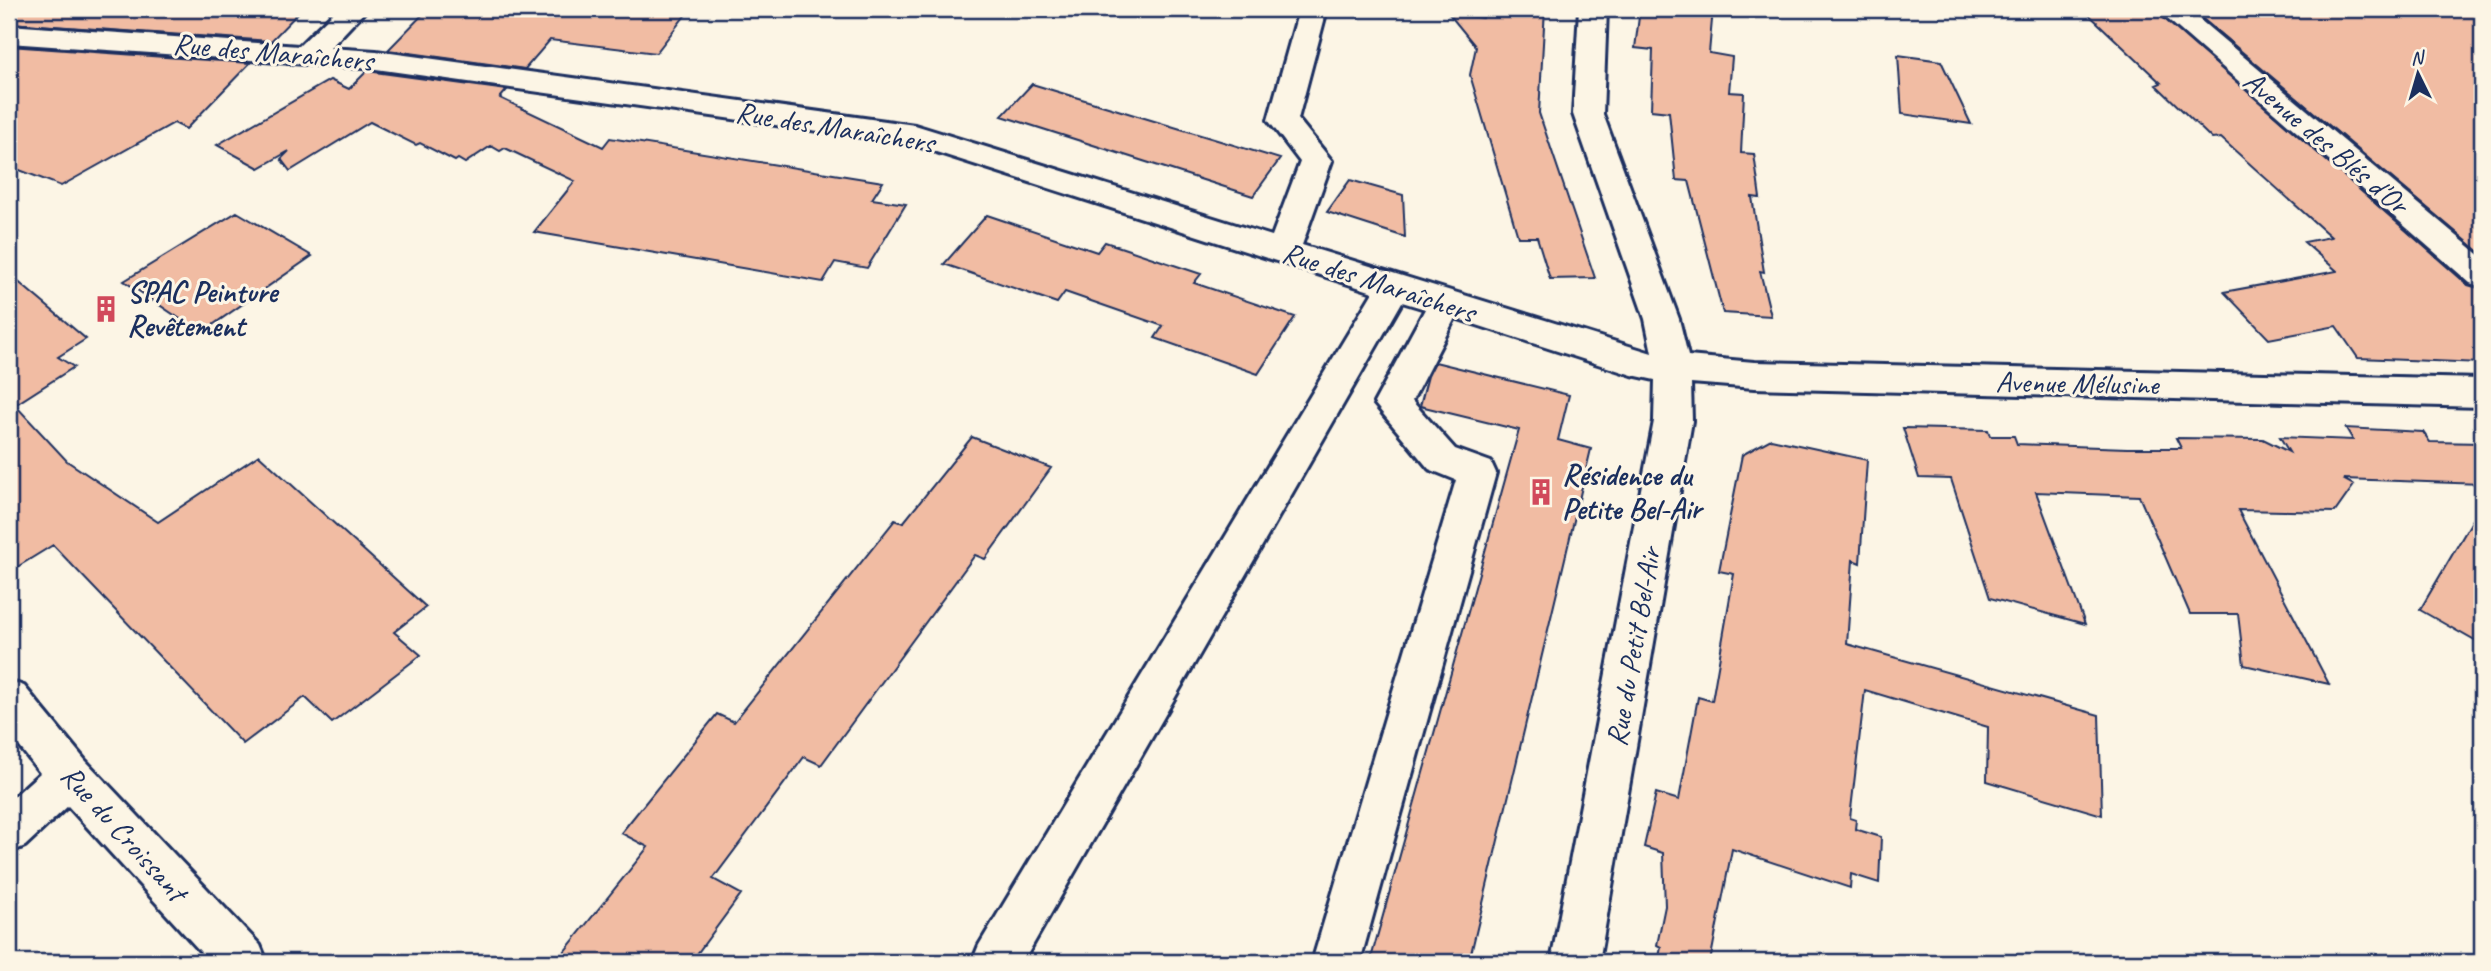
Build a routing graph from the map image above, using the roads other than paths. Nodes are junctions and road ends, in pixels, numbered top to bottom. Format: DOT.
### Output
graph roads {
  1 [pos="353,9"];
  2 [pos="1593,9"];
  3 [pos="2170,9"];
  4 [pos="1311,17"];
  5 [pos="9,34"];
  6 [pos="308,53"];
  7 [pos="1283,251"];
  8 [pos="2482,275"];
  9 [pos="1394,286"];
  10 [pos="1446,303"];
  11 [pos="1673,369"];
  12 [pos="2482,393"];
  13 [pos="9,700"];
  14 [pos="69,775"];
  15 [pos="9,831"];
  16 [pos="243,962"];
  17 [pos="996,962"];
  18 [pos="1336,962"];
  19 [pos="1574,962"];
  1 -- 6 [label="street"];
  2 -- 11 [label="street, Rue du Petit Bel-Air"];
  3 -- 8 [label="street, Avenue des Blés d'Or"];
  4 -- 7 [label="street"];
  5 -- 6 [label="street, Rue des Maraîchers"];
  6 -- 7 [label="street, Rue des Maraîchers"];
  7 -- 9 [label="street, Rue des Maraîchers"];
  9 -- 10 [label="street, Rue des Maraîchers"];
  9 -- 17 [label="street"];
  10 -- 11 [label="street, Rue des Maraîchers"];
  10 -- 18 [label="street"];
  11 -- 12 [label="street, Avenue Mélusine"];
  11 -- 19 [label="street, Rue du Petit Bel-Air"];
  13 -- 14 [label="street, Rue du Croissant"];
  14 -- 15 [label="street"];
  14 -- 16 [label="street, Rue du Croissant"];
}
